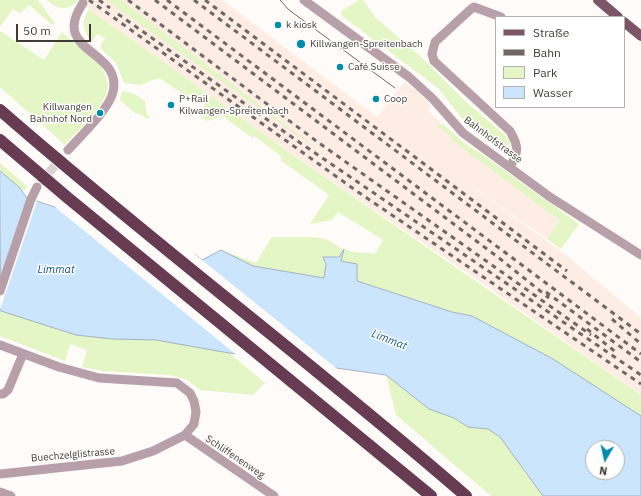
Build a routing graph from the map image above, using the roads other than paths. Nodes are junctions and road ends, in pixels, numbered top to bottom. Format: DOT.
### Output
graph roads {
  1 [pos="304,0"];
  2 [pos="598,0"];
  3 [pos="83,3"];
  4 [pos="498,16"];
  5 [pos="617,16"];
  6 [pos="625,23"];
  7 [pos="641,36"];
  8 [pos="0,110"];
  9 [pos="0,140"];
  10 [pos="68,150"];
  11 [pos="510,167"];
  12 [pos="36,187"];
  13 [pos="641,255"];
  14 [pos="0,291"];
  15 [pos="0,345"];
  16 [pos="23,354"];
  17 [pos="0,394"];
  18 [pos="185,435"];
  19 [pos="0,474"];
  20 [pos="0,492"];
  21 [pos="11,496"];
  22 [pos="274,496"];
  23 [pos="431,496"];
  24 [pos="466,496"];
  1 -- 11 [label="street, Bahnhofstrasse"];
  2 -- 5 [label="main road"];
  3 -- 10 [label="street"];
  4 -- 11 [label="street"];
  6 -- 7 [label="main road"];
  8 -- 24 [label="highway"];
  9 -- 23 [label="highway"];
  11 -- 13 [label="street, Bahnhofstrasse"];
  12 -- 14 [label="street"];
  15 -- 16 [label="street"];
  16 -- 17 [label="street"];
  16 -- 18 [label="street"];
  18 -- 19 [label="street, Buechzelglistrasse"];
  18 -- 22 [label="street, Schliffenenweg"];
  20 -- 21 [label="street"];
}
